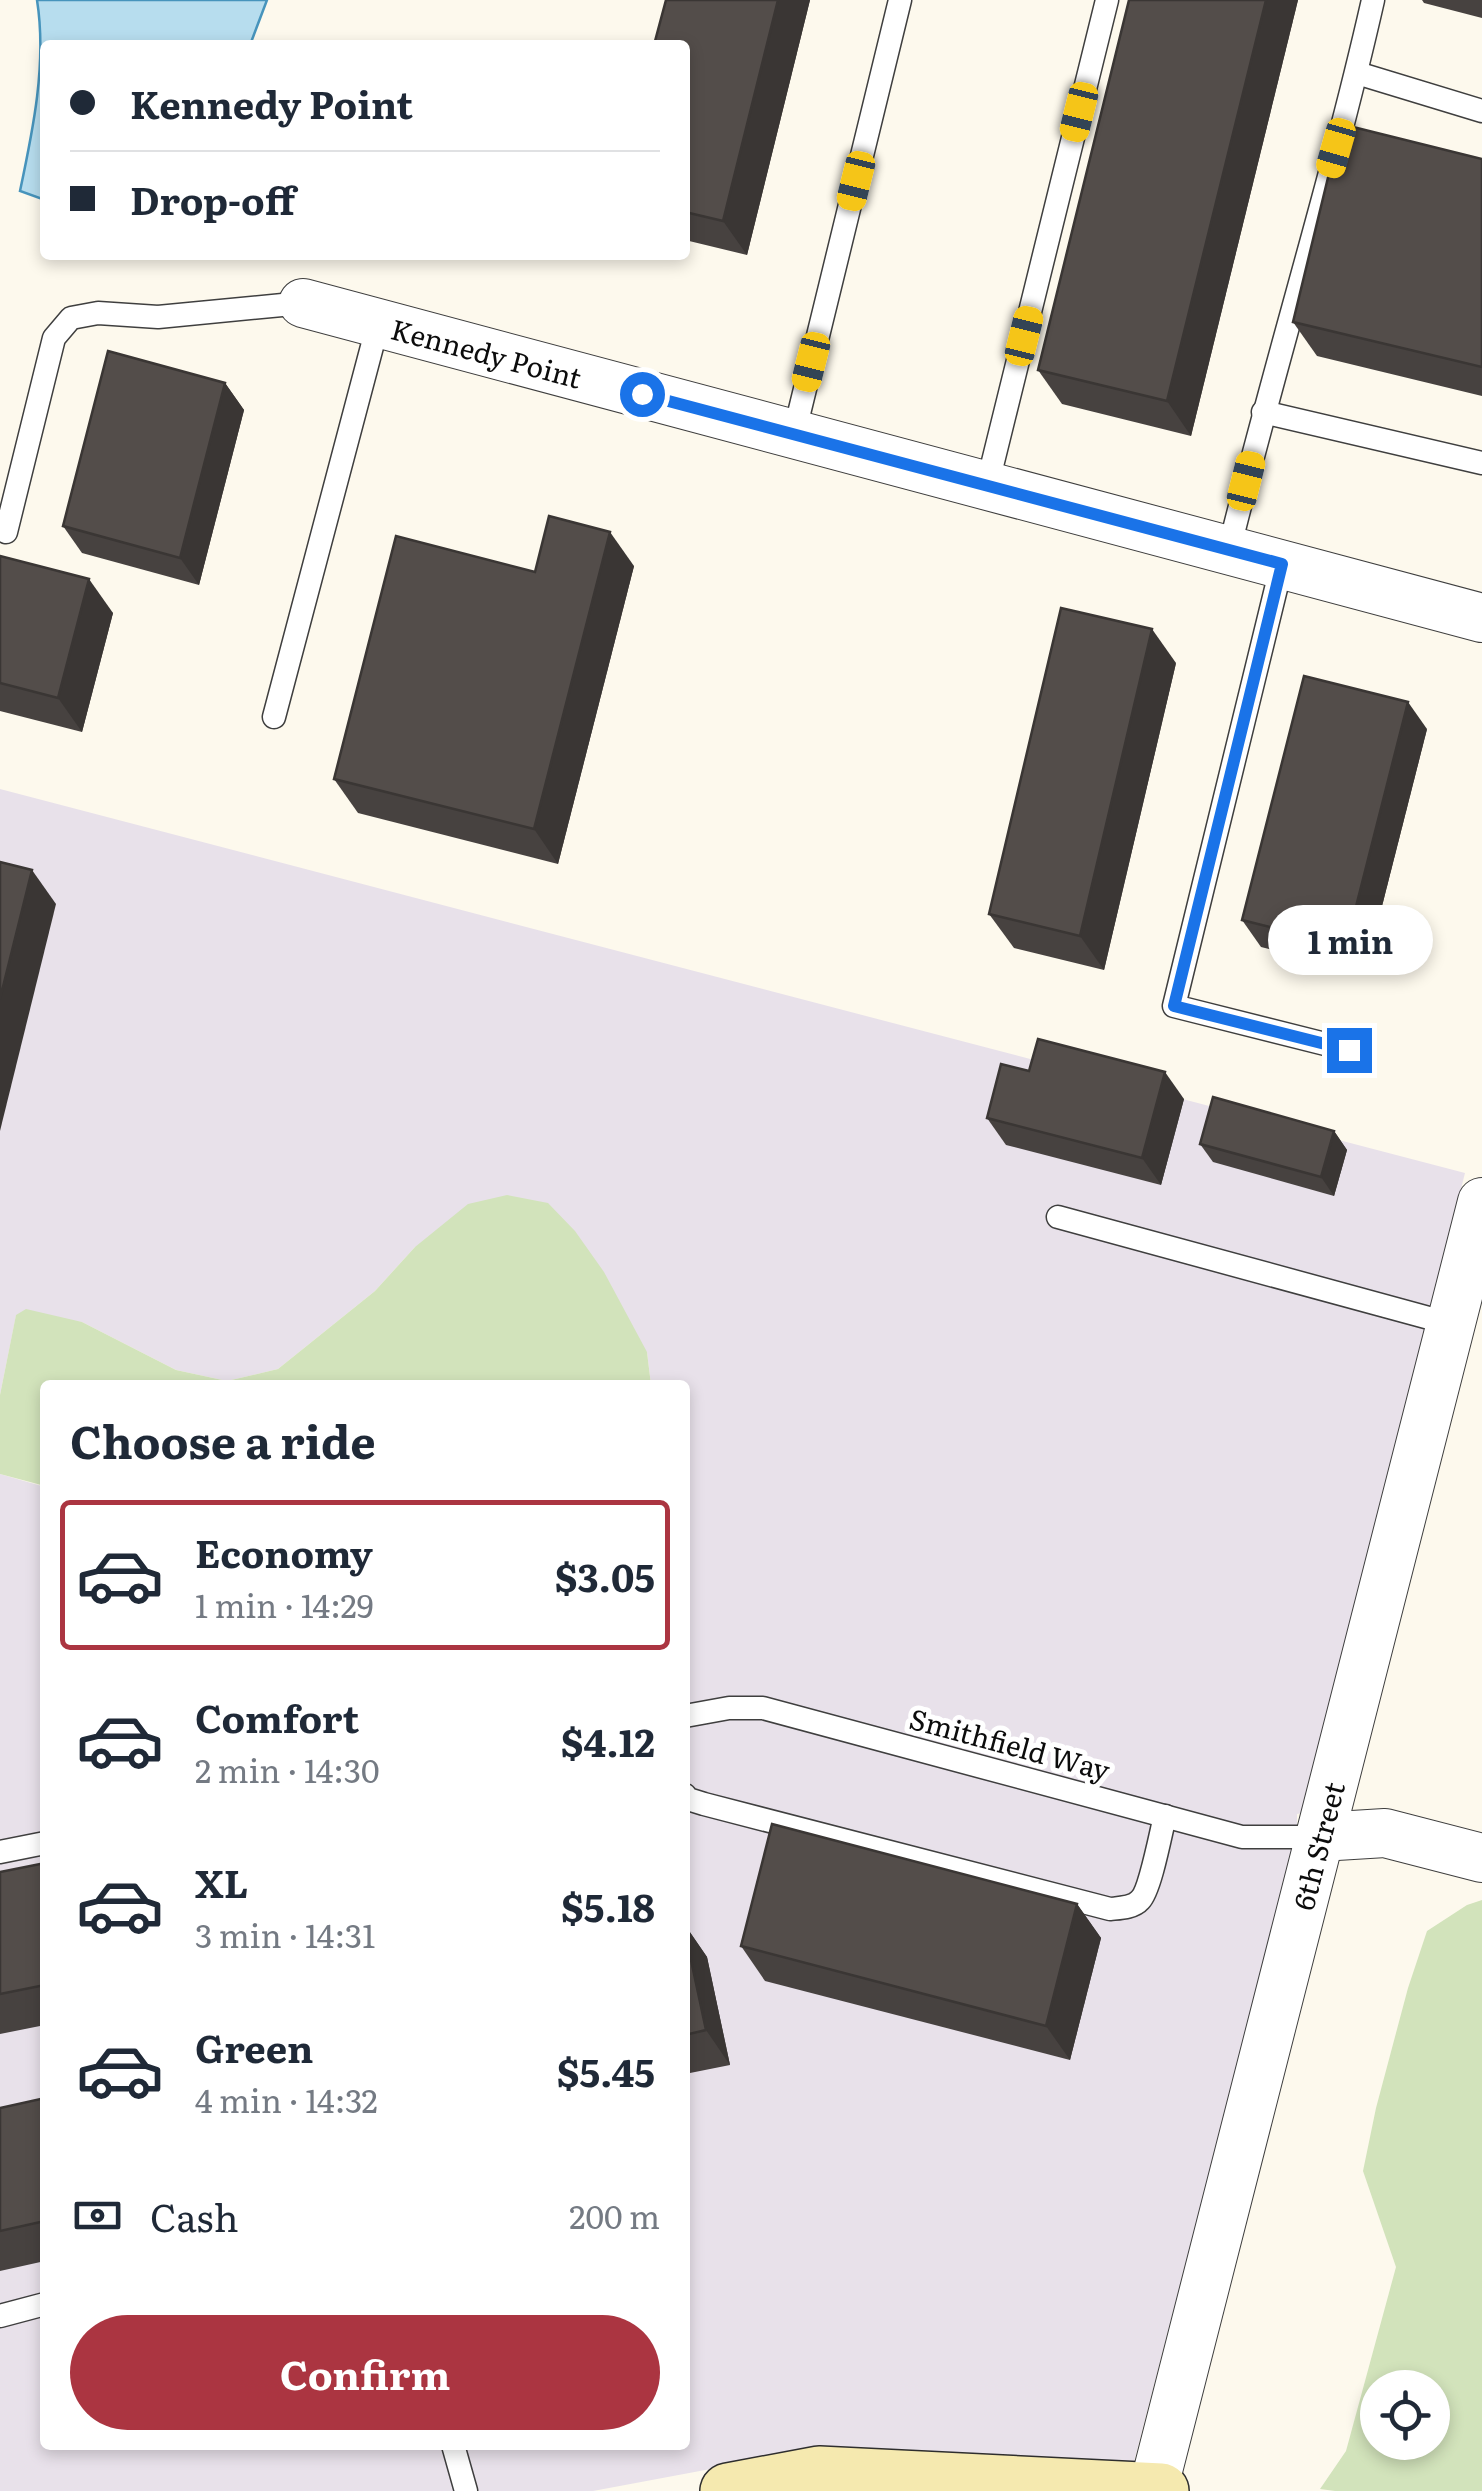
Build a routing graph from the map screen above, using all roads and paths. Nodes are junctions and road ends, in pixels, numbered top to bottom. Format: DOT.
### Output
graph roads {
  1 [pos="900,0"];
  2 [pos="1107,0"];
  3 [pos="1373,0"];
  4 [pos="1356,73"];
  5 [pos="1482,111"];
  6 [pos="303,304"];
  7 [pos="378,324"];
  8 [pos="1263,412"];
  9 [pos="794,434"];
  10 [pos="1482,463"];
  11 [pos="987,486"];
  12 [pos="6,532"];
  13 [pos="1229,550"];
  14 [pos="1282,564"];
  15 [pos="1482,618"];
  16 [pos="274,717"];
  17 [pos="1349,1050"];
  18 [pos="1482,1202"];
  19 [pos="1058,1217"];
  20 [pos="1451,1324"];
  21 [pos="690,1715"];
  22 [pos="690,1800"];
  23 [pos="1165,1816"];
  24 [pos="1320,1838"];
  25 [pos="40,1844"];
  26 [pos="0,1852"];
  27 [pos="1482,1858"];
  28 [pos="40,2305"];
  29 [pos="0,2316"];
  30 [pos="454,2450"];
  31 [pos="1153,2490"];
  32 [pos="466,2491"];
  33 [pos="728,2491"];
  34 [pos="1161,2491"];
  1 -- 9 [label="lane"];
  2 -- 11 [label="lane"];
  3 -- 4 [label="lane"];
  4 -- 5 [label="lane"];
  4 -- 8 [label="lane"];
  6 -- 7 [label="street, Kennedy Point"];
  6 -- 12 [label="lane"];
  7 -- 9 [label="street, Kennedy Point"];
  7 -- 16 [label="lane"];
  8 -- 10 [label="lane"];
  8 -- 13 [label="lane"];
  9 -- 11 [label="street, Kennedy Point"];
  11 -- 13 [label="street, Kennedy Point"];
  13 -- 14 [label="street, Kennedy Point"];
  14 -- 15 [label="street, Kennedy Point"];
  14 -- 17 [label="lane"];
  18 -- 20 [label="street, 6th Street"];
  19 -- 20 [label="lane"];
  20 -- 24 [label="street, 6th Street"];
  21 -- 23 [label="lane, Smithfield Way"];
  22 -- 23 [label="lane"];
  23 -- 24 [label="lane, Smithfield Way"];
  24 -- 27 [label="street"];
  24 -- 31 [label="street, 6th Street"];
  25 -- 26 [label="lane"];
  28 -- 29 [label="lane"];
  30 -- 32 [label="lane"];
  31 -- 33 [label="main road"];
  31 -- 34 [label="main road"];
}
